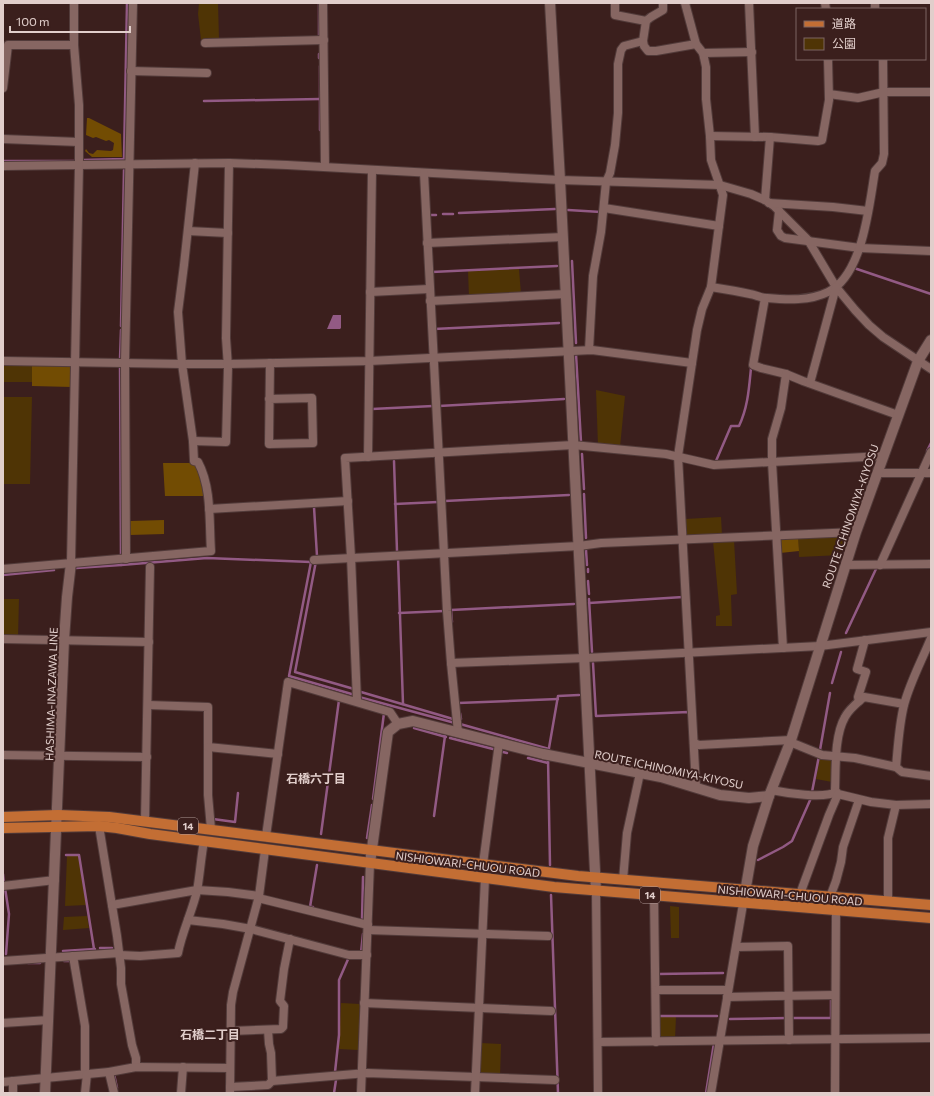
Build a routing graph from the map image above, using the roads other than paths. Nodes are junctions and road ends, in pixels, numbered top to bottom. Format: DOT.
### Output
graph roads {
  1 [pos="74,3"];
  2 [pos="133,3"];
  3 [pos="323,3"];
  4 [pos="550,3"];
  5 [pos="614,3"];
  6 [pos="664,3"];
  7 [pos="684,3"];
  8 [pos="749,3"];
  9 [pos="646,21"];
  10 [pos="324,40"];
  11 [pos="643,41"];
  12 [pos="205,43"];
  13 [pos="696,44"];
  14 [pos="74,45"];
  15 [pos="703,52"];
  16 [pos="752,52"];
  17 [pos="828,60"];
  18 [pos="883,60"];
  19 [pos="131,71"];
  20 [pos="207,73"];
  21 [pos="3,88"];
  22 [pos="884,92"];
  23 [pos="931,92"];
  24 [pos="829,94"];
  25 [pos="710,136"];
  26 [pos="755,137"];
  27 [pos="770,137"];
  28 [pos="3,139"];
  29 [pos="78,142"];
  30 [pos="128,163"];
  31 [pos="195,163"];
  32 [pos="229,163"];
  33 [pos="79,165"];
  34 [pos="3,166"];
  35 [pos="325,167"];
  36 [pos="372,170"];
  37 [pos="424,173"];
  38 [pos="560,180"];
  39 [pos="606,182"];
  40 [pos="720,185"];
  41 [pos="767,201"];
  42 [pos="604,208"];
  43 [pos="779,211"];
  44 [pos="868,211"];
  45 [pos="719,226"];
  46 [pos="188,232"];
  47 [pos="228,233"];
  48 [pos="563,237"];
  49 [pos="808,240"];
  50 [pos="427,243"];
  51 [pos="860,248"];
  52 [pos="931,251"];
  53 [pos="710,287"];
  54 [pos="836,287"];
  55 [pos="429,289"];
  56 [pos="370,292"];
  57 [pos="566,294"];
  58 [pos="766,298"];
  59 [pos="430,301"];
  60 [pos="931,340"];
  61 [pos="589,350"];
  62 [pos="569,352"];
  63 [pos="433,358"];
  64 [pos="3,360"];
  65 [pos="369,361"];
  66 [pos="918,361"];
  67 [pos="76,362"];
  68 [pos="125,362"];
  69 [pos="270,363"];
  70 [pos="692,363"];
  71 [pos="182,364"];
  72 [pos="228,364"];
  73 [pos="931,369"];
  74 [pos="786,374"];
  75 [pos="810,383"];
  76 [pos="269,399"];
  77 [pos="898,415"];
  78 [pos="193,441"];
  79 [pos="573,446"];
  80 [pos="931,452"];
  81 [pos="438,453"];
  82 [pos="678,456"];
  83 [pos="883,456"];
  84 [pos="368,457"];
  85 [pos="772,462"];
  86 [pos="876,473"];
  87 [pos="921,473"];
  88 [pos="931,473"];
  89 [pos="348,501"];
  90 [pos="209,509"];
  91 [pos="856,532"];
  92 [pos="777,535"];
  93 [pos="682,540"];
  94 [pos="579,546"];
  95 [pos="444,552"];
  96 [pos="351,557"];
  97 [pos="126,559"];
  98 [pos="314,560"];
  99 [pos="72,563"];
  100 [pos="931,564"];
  101 [pos="846,565"];
  102 [pos="880,565"];
  103 [pos="150,568"];
  104 [pos="3,569"];
  105 [pos="931,632"];
  106 [pos="931,638"];
  107 [pos="3,639"];
  108 [pos="64,640"];
  109 [pos="865,640"];
  110 [pos="149,642"];
  111 [pos="820,646"];
  112 [pos="783,648"];
  113 [pos="689,653"];
  114 [pos="585,658"];
  115 [pos="450,663"];
  116 [pos="357,697"];
  117 [pos="859,701"];
  118 [pos="904,704"];
  119 [pos="148,705"];
  120 [pos="398,724"];
  121 [pos="458,732"];
  122 [pos="790,741"];
  123 [pos="694,742"];
  124 [pos="499,743"];
  125 [pos="208,747"];
  126 [pos="278,754"];
  127 [pos="3,755"];
  128 [pos="60,756"];
  129 [pos="147,757"];
  130 [pos="836,757"];
  131 [pos="589,764"];
  132 [pos="896,767"];
  133 [pos="640,773"];
  134 [pos="931,776"];
  135 [pos="696,787"];
  136 [pos="770,793"];
  137 [pos="837,793"];
  138 [pos="859,800"];
  139 [pos="931,804"];
  140 [pos="896,805"];
  141 [pos="58,815"];
  142 [pos="3,817"];
  143 [pos="145,821"];
  144 [pos="100,826"];
  145 [pos="57,827"];
  146 [pos="3,828"];
  147 [pos="211,829"];
  148 [pos="266,836"];
  149 [pos="204,841"];
  150 [pos="372,849"];
  151 [pos="265,850"];
  152 [pos="370,863"];
  153 [pos="483,864"];
  154 [pos="596,877"];
  155 [pos="485,878"];
  156 [pos="55,880"];
  157 [pos="623,880"];
  158 [pos="3,886"];
  159 [pos="197,890"];
  160 [pos="746,890"];
  161 [pos="596,891"];
  162 [pos="800,894"];
  163 [pos="654,895"];
  164 [pos="259,897"];
  165 [pos="830,897"];
  166 [pos="888,901"];
  167 [pos="743,904"];
  168 [pos="112,905"];
  169 [pos="931,905"];
  170 [pos="836,911"];
  171 [pos="931,918"];
  172 [pos="188,920"];
  173 [pos="368,927"];
  174 [pos="250,929"];
  175 [pos="482,934"];
  176 [pos="548,936"];
  177 [pos="290,939"];
  178 [pos="736,947"];
  179 [pos="119,954"];
  180 [pos="366,955"];
  181 [pos="73,956"];
  182 [pos="51,957"];
  183 [pos="3,961"];
  184 [pos="656,990"];
  185 [pos="728,994"];
  186 [pos="788,996"];
  187 [pos="835,996"];
  188 [pos="364,1003"];
  189 [pos="479,1008"];
  190 [pos="551,1011"];
  191 [pos="48,1020"];
  192 [pos="3,1024"];
  193 [pos="268,1030"];
  194 [pos="231,1031"];
  195 [pos="931,1038"];
  196 [pos="789,1040"];
  197 [pos="834,1040"];
  198 [pos="720,1041"];
  199 [pos="598,1042"];
  200 [pos="656,1042"];
  201 [pos="136,1067"];
  202 [pos="183,1067"];
  203 [pos="230,1068"];
  204 [pos="109,1072"];
  205 [pos="86,1074"];
  206 [pos="362,1074"];
  207 [pos="46,1077"];
  208 [pos="476,1077"];
  209 [pos="555,1080"];
  210 [pos="3,1082"];
  211 [pos="13,1082"];
  212 [pos="270,1087"];
  213 [pos="230,1090"];
  214 [pos="13,1093"];
  215 [pos="45,1093"];
  216 [pos="85,1093"];
  217 [pos="114,1093"];
  218 [pos="181,1093"];
  219 [pos="361,1093"];
  220 [pos="475,1093"];
  221 [pos="598,1093"];
  222 [pos="711,1093"];
  223 [pos="835,1093"];
  1 -- 14 [label="street"];
  2 -- 19 [label="street"];
  3 -- 10 [label="street"];
  4 -- 38 [label="street"];
  5 -- 9 [label="street"];
  6 -- 9 [label="street"];
  7 -- 13 [label="street"];
  8 -- 16 [label="street"];
  9 -- 11 [label="street"];
  10 -- 12 [label="street"];
  10 -- 35 [label="street"];
  11 -- 13 [label="street"];
  11 -- 39 [label="street"];
  13 -- 15 [label="street"];
  14 -- 21 [label="street"];
  14 -- 29 [label="street"];
  15 -- 16 [label="street"];
  15 -- 25 [label="street"];
  16 -- 26 [label="street"];
  17 -- 24 [label="street"];
  18 -- 22 [label="street"];
  19 -- 20 [label="street"];
  19 -- 30 [label="street"];
  22 -- 23 [label="street"];
  22 -- 24 [label="street"];
  22 -- 44 [label="street"];
  24 -- 27 [label="street"];
  25 -- 26 [label="street"];
  25 -- 40 [label="street"];
  26 -- 27 [label="street"];
  27 -- 41 [label="street"];
  28 -- 29 [label="street"];
  29 -- 33 [label="street"];
  30 -- 31 [label="street"];
  30 -- 33 [label="street"];
  30 -- 68 [label="street"];
  31 -- 32 [label="street"];
  31 -- 46 [label="street"];
  32 -- 35 [label="street"];
  32 -- 47 [label="street"];
  33 -- 34 [label="street"];
  33 -- 67 [label="street"];
  35 -- 36 [label="street"];
  36 -- 37 [label="street"];
  36 -- 56 [label="street"];
  37 -- 38 [label="street"];
  37 -- 50 [label="street"];
  38 -- 39 [label="street"];
  38 -- 48 [label="street"];
  39 -- 40 [label="street"];
  39 -- 42 [label="street"];
  40 -- 41 [label="street"];
  40 -- 45 [label="street"];
  41 -- 43 [label="street"];
  41 -- 44 [label="street"];
  42 -- 45 [label="street"];
  42 -- 61 [label="street"];
  43 -- 49 [label="street"];
  43 -- 49 [label="street"];
  44 -- 51 [label="street"];
  45 -- 53 [label="street"];
  46 -- 47 [label="street"];
  46 -- 71 [label="street"];
  47 -- 72 [label="street"];
  48 -- 50 [label="street"];
  48 -- 57 [label="street"];
  49 -- 51 [label="street"];
  49 -- 54 [label="street"];
  50 -- 55 [label="street"];
  51 -- 52 [label="street"];
  51 -- 54 [label="street"];
  53 -- 58 [label="street"];
  53 -- 70 [label="street"];
  54 -- 58 [label="street"];
  54 -- 66 [label="street"];
  54 -- 75 [label="street"];
  55 -- 56 [label="street"];
  55 -- 59 [label="street"];
  56 -- 65 [label="street"];
  57 -- 59 [label="street"];
  57 -- 62 [label="street"];
  58 -- 74 [label="street"];
  59 -- 63 [label="street"];
  60 -- 66 [label="street, ROUTE ICHINOMIYA-KIYOSU"];
  61 -- 62 [label="street"];
  61 -- 70 [label="street"];
  62 -- 63 [label="street"];
  62 -- 79 [label="street"];
  63 -- 65 [label="street"];
  63 -- 81 [label="street"];
  64 -- 67 [label="street"];
  65 -- 69 [label="street"];
  65 -- 84 [label="street"];
  66 -- 73 [label="street"];
  66 -- 77 [label="street, ROUTE ICHINOMIYA-KIYOSU"];
  67 -- 68 [label="street"];
  67 -- 99 [label="street"];
  68 -- 71 [label="street"];
  68 -- 97 [label="street"];
  69 -- 72 [label="street"];
  69 -- 76 [label="street"];
  70 -- 82 [label="street"];
  71 -- 72 [label="street"];
  71 -- 78 [label="street"];
  72 -- 78 [label="street"];
  74 -- 75 [label="street"];
  74 -- 85 [label="street"];
  75 -- 77 [label="street"];
  76 -- 76 [label="street"];
  77 -- 83 [label="street, ROUTE ICHINOMIYA-KIYOSU"];
  78 -- 90 [label="street"];
  79 -- 81 [label="street"];
  79 -- 82 [label="street"];
  79 -- 94 [label="street"];
  80 -- 87 [label="street"];
  81 -- 84 [label="street"];
  81 -- 95 [label="street"];
  82 -- 85 [label="street"];
  82 -- 93 [label="street"];
  83 -- 85 [label="street"];
  83 -- 86 [label="street, ROUTE ICHINOMIYA-KIYOSU"];
  84 -- 89 [label="street"];
  85 -- 92 [label="street"];
  86 -- 87 [label="street"];
  86 -- 91 [label="street, ROUTE ICHINOMIYA-KIYOSU"];
  87 -- 88 [label="street"];
  87 -- 102 [label="street"];
  89 -- 90 [label="street"];
  89 -- 96 [label="street"];
  90 -- 97 [label="street"];
  91 -- 92 [label="street"];
  91 -- 101 [label="street, ROUTE ICHINOMIYA-KIYOSU"];
  92 -- 93 [label="street"];
  92 -- 112 [label="street"];
  93 -- 94 [label="street"];
  93 -- 113 [label="street"];
  94 -- 95 [label="street"];
  94 -- 114 [label="street"];
  95 -- 96 [label="street"];
  95 -- 115 [label="street"];
  96 -- 98 [label="street"];
  96 -- 116 [label="street"];
  97 -- 99 [label="street"];
  99 -- 104 [label="street"];
  99 -- 108 [label="street, HASHIMA-INAZAWA LINE"];
  100 -- 102 [label="street"];
  101 -- 102 [label="street"];
  101 -- 111 [label="street, ROUTE ICHINOMIYA-KIYOSU"];
  103 -- 110 [label="street"];
  105 -- 109 [label="street"];
  106 -- 118 [label="street"];
  107 -- 108 [label="street"];
  108 -- 110 [label="street"];
  108 -- 128 [label="street, HASHIMA-INAZAWA LINE"];
  109 -- 111 [label="street"];
  109 -- 117 [label="street"];
  110 -- 119 [label="street"];
  111 -- 112 [label="street"];
  111 -- 122 [label="street, ROUTE ICHINOMIYA-KIYOSU"];
  112 -- 113 [label="street"];
  113 -- 114 [label="street"];
  113 -- 123 [label="street"];
  114 -- 115 [label="street"];
  114 -- 131 [label="street"];
  115 -- 121 [label="street"];
  116 -- 120 [label="street"];
  116 -- 126 [label="street"];
  117 -- 118 [label="street"];
  117 -- 130 [label="street"];
  118 -- 132 [label="street"];
  119 -- 125 [label="street"];
  119 -- 129 [label="street"];
  120 -- 121 [label="street, ROUTE ICHINOMIYA-KIYOSU"];
  120 -- 150 [label="street"];
  121 -- 124 [label="street, ROUTE ICHINOMIYA-KIYOSU"];
  122 -- 123 [label="street"];
  122 -- 130 [label="street"];
  122 -- 136 [label="street, ROUTE ICHINOMIYA-KIYOSU"];
  123 -- 135 [label="street"];
  124 -- 131 [label="street, ROUTE ICHINOMIYA-KIYOSU"];
  124 -- 153 [label="street"];
  125 -- 126 [label="street"];
  125 -- 147 [label="street"];
  126 -- 148 [label="street"];
  127 -- 128 [label="street"];
  128 -- 129 [label="street"];
  128 -- 141 [label="street, HASHIMA-INAZAWA LINE"];
  129 -- 143 [label="street"];
  130 -- 132 [label="street"];
  130 -- 137 [label="street"];
  131 -- 133 [label="street, ROUTE ICHINOMIYA-KIYOSU"];
  131 -- 154 [label="street"];
  132 -- 134 [label="street"];
  133 -- 135 [label="street, ROUTE ICHINOMIYA-KIYOSU"];
  133 -- 157 [label="street"];
  135 -- 136 [label="street, ROUTE ICHINOMIYA-KIYOSU"];
  136 -- 137 [label="street"];
  136 -- 160 [label="street"];
  137 -- 138 [label="street"];
  137 -- 162 [label="street"];
  138 -- 140 [label="street"];
  138 -- 165 [label="street"];
  139 -- 140 [label="street"];
  140 -- 166 [label="street"];
  141 -- 142 [label="main road, NISHIOWARI-CHUOU ROAD / 14"];
  141 -- 143 [label="main road, NISHIOWARI-CHUOU ROAD / 14"];
  141 -- 145 [label="street, HASHIMA-INAZAWA LINE"];
  143 -- 147 [label="main road, NISHIOWARI-CHUOU ROAD / 14"];
  144 -- 145 [label="main road, NISHIOWARI-CHUOU ROAD / 14"];
  144 -- 149 [label="main road, NISHIOWARI-CHUOU ROAD / 14"];
  144 -- 168 [label="street"];
  145 -- 146 [label="main road, NISHIOWARI-CHUOU ROAD / 14"];
  145 -- 156 [label="street, HASHIMA-INAZAWA LINE"];
  147 -- 148 [label="main road, NISHIOWARI-CHUOU ROAD / 14"];
  148 -- 150 [label="main road, NISHIOWARI-CHUOU ROAD / 14"];
  149 -- 151 [label="main road, NISHIOWARI-CHUOU ROAD / 14"];
  149 -- 159 [label="street"];
  150 -- 152 [label="street"];
  150 -- 153 [label="main road, NISHIOWARI-CHUOU ROAD / 14"];
  151 -- 152 [label="main road, NISHIOWARI-CHUOU ROAD / 14"];
  151 -- 164 [label="street"];
  152 -- 155 [label="main road, NISHIOWARI-CHUOU ROAD / 14"];
  152 -- 173 [label="street"];
  153 -- 154 [label="main road, NISHIOWARI-CHUOU ROAD / 14"];
  154 -- 157 [label="main road, NISHIOWARI-CHUOU ROAD / 14"];
  154 -- 161 [label="street"];
  155 -- 161 [label="main road, NISHIOWARI-CHUOU ROAD / 14"];
  155 -- 175 [label="street"];
  156 -- 158 [label="street"];
  156 -- 182 [label="street, HASHIMA-INAZAWA LINE"];
  157 -- 160 [label="main road, NISHIOWARI-CHUOU ROAD / 14"];
  159 -- 164 [label="street"];
  159 -- 168 [label="street"];
  159 -- 172 [label="street"];
  160 -- 162 [label="main road, NISHIOWARI-CHUOU ROAD / 14"];
  160 -- 167 [label="street"];
  161 -- 163 [label="main road, NISHIOWARI-CHUOU ROAD / 14"];
  161 -- 199 [label="street"];
  162 -- 165 [label="main road, NISHIOWARI-CHUOU ROAD / 14"];
  163 -- 167 [label="main road, NISHIOWARI-CHUOU ROAD / 14"];
  163 -- 184 [label="street"];
  164 -- 173 [label="street"];
  164 -- 174 [label="street"];
  165 -- 166 [label="main road, NISHIOWARI-CHUOU ROAD / 14"];
  166 -- 169 [label="main road, NISHIOWARI-CHUOU ROAD / 14"];
  167 -- 170 [label="main road, NISHIOWARI-CHUOU ROAD / 14"];
  167 -- 178 [label="street"];
  168 -- 179 [label="street"];
  170 -- 171 [label="main road, NISHIOWARI-CHUOU ROAD / 14"];
  170 -- 187 [label="street"];
  172 -- 174 [label="street"];
  172 -- 179 [label="street"];
  173 -- 175 [label="street"];
  173 -- 180 [label="street"];
  174 -- 177 [label="street"];
  174 -- 194 [label="street"];
  175 -- 176 [label="street"];
  175 -- 189 [label="street"];
  177 -- 180 [label="street"];
  177 -- 193 [label="street"];
  178 -- 185 [label="street"];
  178 -- 186 [label="street"];
  179 -- 181 [label="street"];
  179 -- 201 [label="street"];
  180 -- 188 [label="street"];
  181 -- 182 [label="street"];
  181 -- 205 [label="street"];
  182 -- 183 [label="street"];
  182 -- 191 [label="street, HASHIMA-INAZAWA LINE"];
  184 -- 185 [label="street"];
  184 -- 200 [label="street"];
  185 -- 186 [label="street"];
  185 -- 198 [label="street"];
  186 -- 187 [label="street"];
  186 -- 196 [label="street"];
  187 -- 197 [label="street"];
  188 -- 189 [label="street"];
  188 -- 206 [label="street"];
  189 -- 190 [label="street"];
  189 -- 208 [label="street"];
  191 -- 192 [label="street"];
  191 -- 207 [label="street, HASHIMA-INAZAWA LINE"];
  193 -- 194 [label="street"];
  193 -- 212 [label="street"];
  194 -- 203 [label="street"];
  195 -- 197 [label="street"];
  196 -- 197 [label="street"];
  196 -- 198 [label="street"];
  197 -- 223 [label="street"];
  198 -- 200 [label="street"];
  198 -- 222 [label="street"];
  199 -- 200 [label="street"];
  199 -- 221 [label="street"];
  201 -- 202 [label="street"];
  201 -- 204 [label="street"];
  202 -- 203 [label="street"];
  202 -- 218 [label="street"];
  203 -- 213 [label="street"];
  204 -- 205 [label="street"];
  204 -- 217 [label="street"];
  205 -- 207 [label="street"];
  205 -- 216 [label="street"];
  206 -- 208 [label="street"];
  206 -- 212 [label="street"];
  206 -- 219 [label="street"];
  207 -- 211 [label="street"];
  207 -- 215 [label="street, HASHIMA-INAZAWA LINE"];
  208 -- 209 [label="street"];
  208 -- 220 [label="street"];
  210 -- 211 [label="street"];
  211 -- 214 [label="street"];
  212 -- 213 [label="street"];
}
